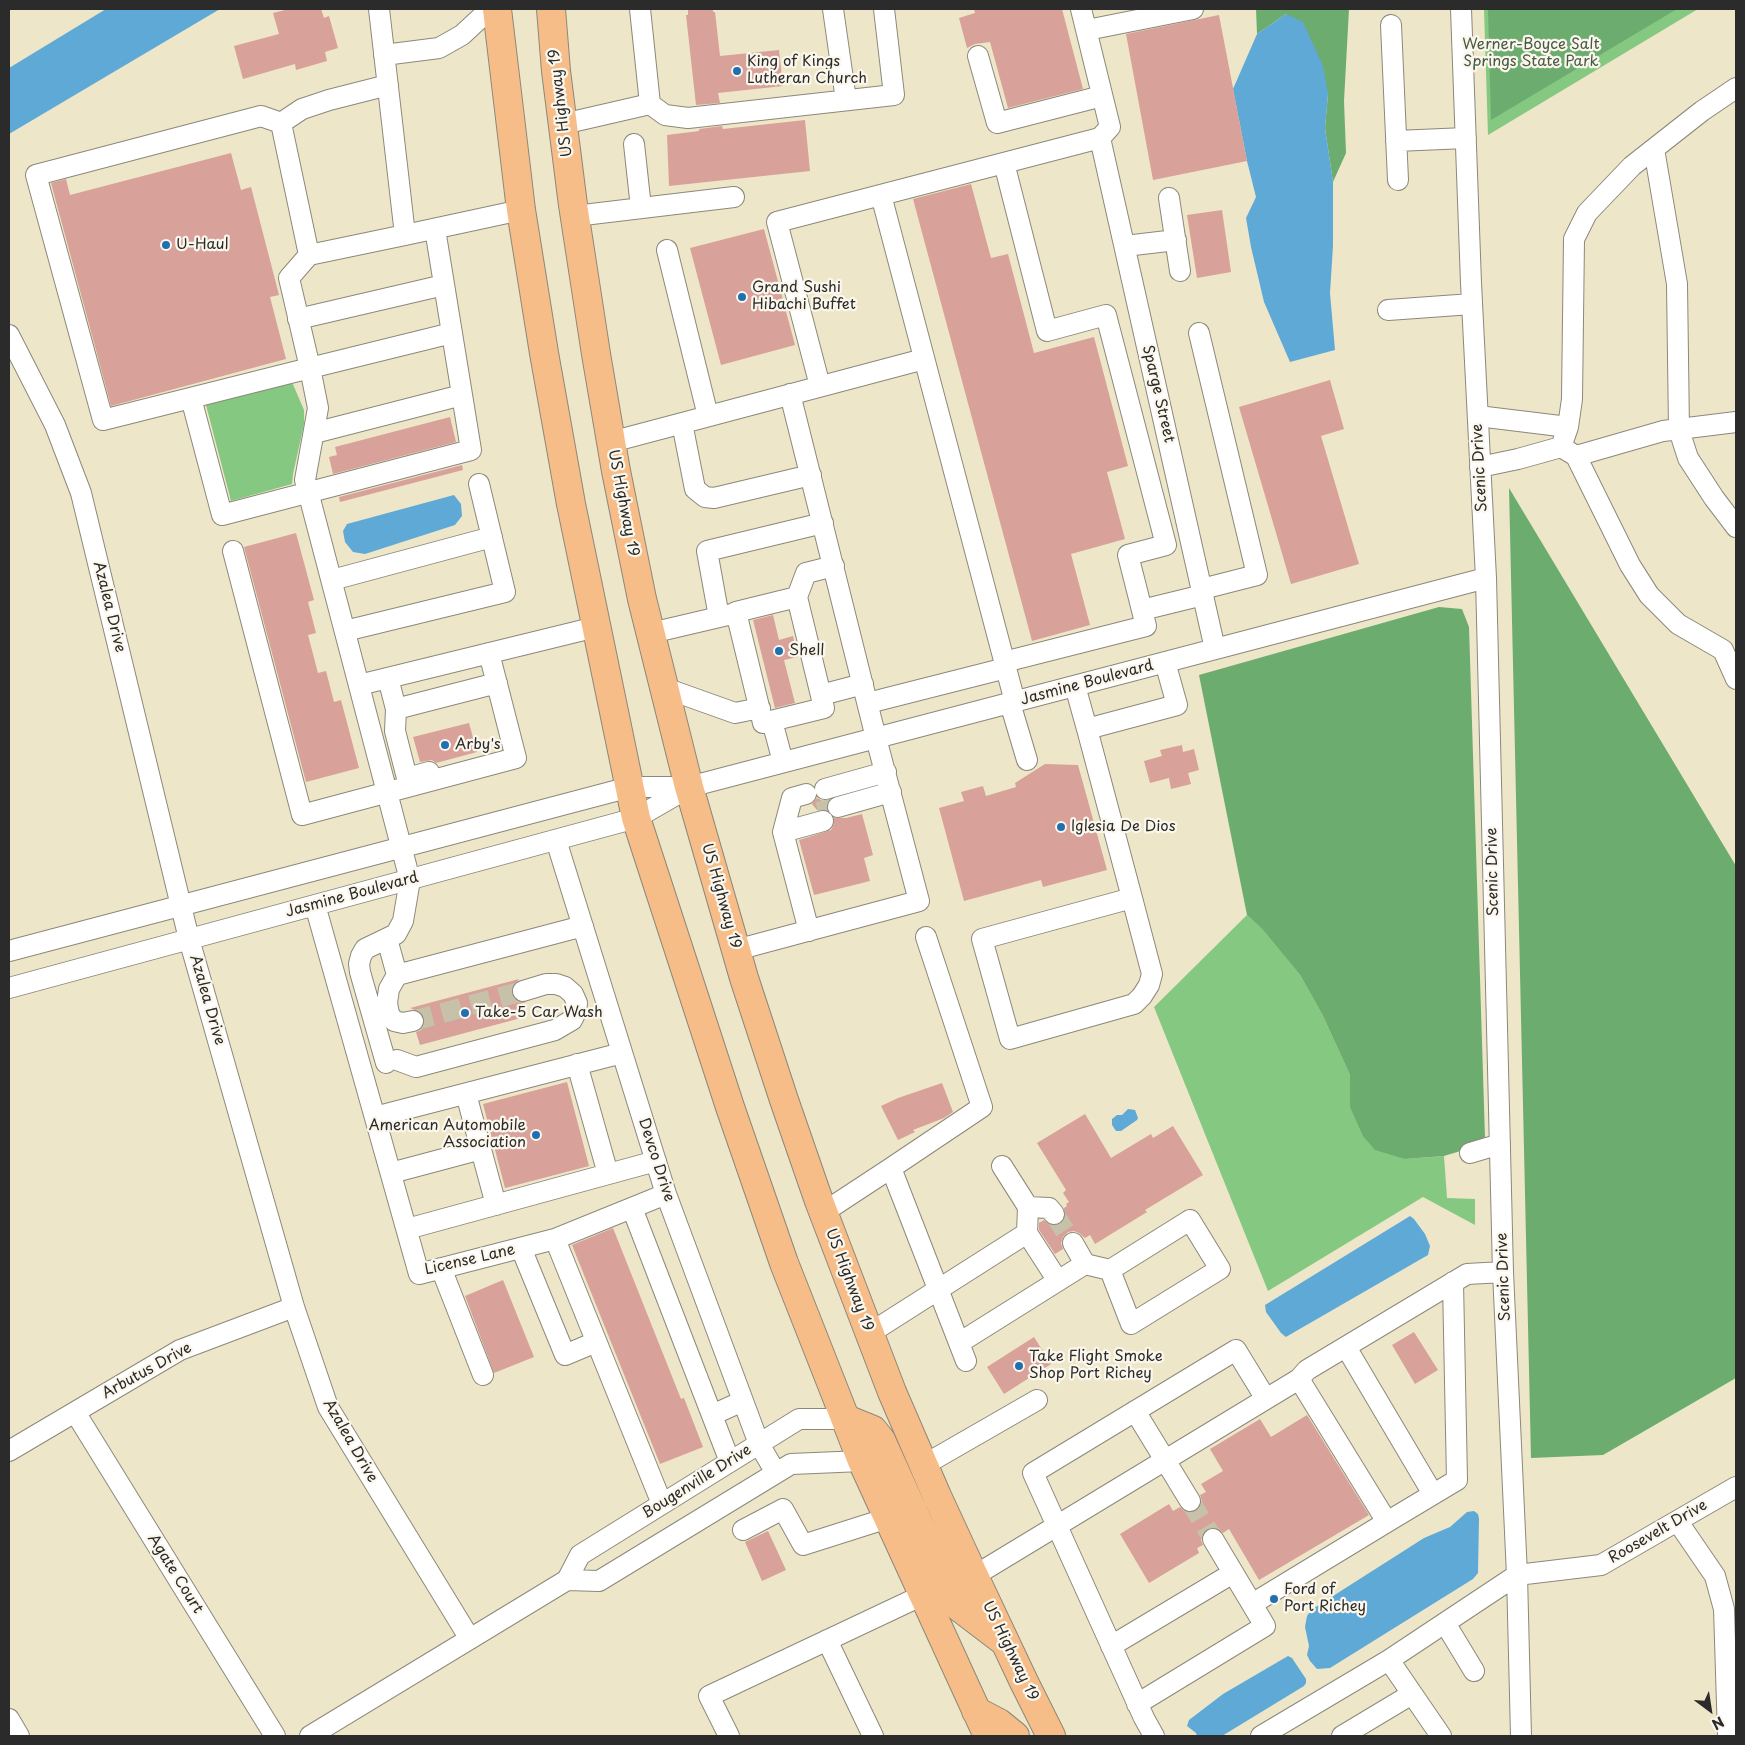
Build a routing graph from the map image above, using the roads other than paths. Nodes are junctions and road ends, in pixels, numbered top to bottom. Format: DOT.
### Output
graph roads {
  1 [pos="379,9"];
  2 [pos="490,9"];
  3 [pos="497,9"];
  4 [pos="551,9"];
  5 [pos="640,9"];
  6 [pos="832,9"];
  7 [pos="884,9"];
  8 [pos="1082,9"];
  9 [pos="1193,9"];
  10 [pos="1461,9"];
  11 [pos="1391,25"];
  12 [pos="1087,30"];
  13 [pos="384,55"];
  14 [pos="978,56"];
  15 [pos="388,85"];
  16 [pos="1736,88"];
  17 [pos="1102,96"];
  18 [pos="846,100"];
  19 [pos="650,104"];
  20 [pos="282,122"];
  21 [pos="563,124"];
  22 [pos="1100,138"];
  23 [pos="1466,138"];
  24 [pos="1396,141"];
  25 [pos="634,144"];
  26 [pos="1654,149"];
  27 [pos="1004,163"];
  28 [pos="1398,180"];
  29 [pos="881,196"];
  30 [pos="734,197"];
  31 [pos="1169,198"];
  32 [pos="640,208"];
  33 [pos="521,210"];
  34 [pos="575,216"];
  35 [pos="435,229"];
  36 [pos="406,235"];
  37 [pos="1176,240"];
  38 [pos="1124,246"];
  39 [pos="667,250"];
  40 [pos="309,255"];
  41 [pos="1180,271"];
  42 [pos="444,284"];
  43 [pos="1472,304"];
  44 [pos="1138,306"];
  45 [pos="1388,310"];
  46 [pos="1106,314"];
  47 [pos="298,319"];
  48 [pos="452,333"];
  49 [pos="1199,333"];
  50 [pos="9,335"];
  51 [pos="924,359"];
  52 [pos="310,368"];
  53 [pos="820,386"];
  54 [pos="790,394"];
  55 [pos="462,395"];
  56 [pos="191,398"];
  57 [pos="708,416"];
  58 [pos="1478,416"];
  59 [pos="1736,422"];
  60 [pos="682,423"];
  61 [pos="1568,427"];
  62 [pos="1679,430"];
  63 [pos="314,433"];
  64 [pos="611,442"];
  65 [pos="1568,452"];
  66 [pos="1480,467"];
  67 [pos="811,475"];
  68 [pos="479,484"];
  69 [pos="309,492"];
  70 [pos="822,522"];
  71 [pos="1736,527"];
  72 [pos="492,537"];
  73 [pos="233,551"];
  74 [pos="834,566"];
  75 [pos="1486,578"];
  76 [pos="332,580"];
  77 [pos="1202,592"];
  78 [pos="797,597"];
  79 [pos="1142,610"];
  80 [pos="728,615"];
  81 [pos="596,627"];
  82 [pos="345,631"];
  83 [pos="651,633"];
  84 [pos="1215,649"];
  85 [pos="489,653"];
  86 [pos="1165,662"];
  87 [pos="1005,666"];
  88 [pos="388,678"];
  89 [pos="1736,679"];
  90 [pos="497,683"];
  91 [pos="359,685"];
  92 [pos="1075,686"];
  93 [pos="664,688"];
  94 [pos="866,694"];
  95 [pos="821,695"];
  96 [pos="1012,702"];
  97 [pos="396,709"];
  98 [pos="766,714"];
  99 [pos="1087,729"];
  100 [pos="876,738"];
  101 [pos="514,750"];
  102 [pos="1027,760"];
  103 [pos="784,762"];
  104 [pos="630,787"];
  105 [pos="689,787"];
  106 [pos="890,787"];
  107 [pos="387,792"];
  108 [pos="825,805"];
  109 [pos="636,818"];
  110 [pos="786,820"];
  111 [pos="556,840"];
  112 [pos="401,848"];
  113 [pos="410,880"];
  114 [pos="1132,898"];
  115 [pos="315,905"];
  116 [pos="182,906"];
  117 [pos="583,926"];
  118 [pos="810,930"];
  119 [pos="926,937"];
  120 [pos="190,939"];
  121 [pos="387,939"];
  122 [pos="736,950"];
  123 [pos="9,951"];
  124 [pos="397,975"];
  125 [pos="9,988"];
  126 [pos="523,991"];
  127 [pos="413,1020"];
  128 [pos="622,1053"];
  129 [pos="391,1062"];
  130 [pos="577,1064"];
  131 [pos="361,1069"];
  132 [pos="466,1094"];
  133 [pos="375,1117"];
  134 [pos="1500,1144"];
  135 [pos="481,1149"];
  136 [pos="1470,1153"];
  137 [pos="656,1161"];
  138 [pos="1002,1166"];
  139 [pos="891,1168"];
  140 [pos="391,1173"];
  141 [pos="608,1174"];
  142 [pos="666,1194"];
  143 [pos="496,1205"];
  144 [pos="1028,1207"];
  145 [pos="632,1208"];
  146 [pos="824,1212"];
  147 [pos="1054,1214"];
  148 [pos="407,1229"];
  149 [pos="1027,1233"];
  150 [pos="555,1239"];
  151 [pos="1072,1243"];
  152 [pos="521,1248"];
  153 [pos="1085,1264"];
  154 [pos="441,1268"];
  155 [pos="1110,1270"];
  156 [pos="1503,1272"];
  157 [pos="1058,1281"];
  158 [pos="1453,1282"];
  159 [pos="938,1289"];
  160 [pos="294,1308"];
  161 [pos="870,1333"];
  162 [pos="596,1342"];
  163 [pos="959,1343"];
  164 [pos="1346,1347"];
  165 [pos="966,1362"];
  166 [pos="483,1374"];
  167 [pos="1299,1379"];
  168 [pos="1266,1399"];
  169 [pos="1037,1400"];
  170 [pos="743,1401"];
  171 [pos="1135,1411"];
  172 [pos="75,1412"];
  173 [pos="712,1414"];
  174 [pos="846,1419"];
  175 [pos="759,1444"];
  176 [pos="9,1451"];
  177 [pos="1165,1460"];
  178 [pos="862,1461"];
  179 [pos="730,1462"];
  180 [pos="924,1465"];
  181 [pos="776,1473"];
  182 [pos="1736,1487"];
  183 [pos="1433,1494"];
  184 [pos="1190,1501"];
  185 [pos="662,1504"];
  186 [pos="888,1518"];
  187 [pos="1386,1522"];
  188 [pos="1678,1522"];
  189 [pos="1057,1526"];
  190 [pos="743,1530"];
  191 [pos="1213,1539"];
  192 [pos="1233,1573"];
  193 [pos="1517,1575"];
  194 [pos="974,1576"];
  195 [pos="567,1580"];
  196 [pos="923,1595"];
  197 [pos="1252,1604"];
  198 [pos="1445,1623"];
  199 [pos="470,1639"];
  200 [pos="827,1640"];
  201 [pos="1004,1641"];
  202 [pos="1111,1646"];
  203 [pos="1389,1660"];
  204 [pos="1474,1671"];
  205 [pos="1412,1694"];
  206 [pos="1137,1704"];
  207 [pos="976,1711"];
  208 [pos="9,1720"];
  209 [pos="1434,1734"];
  210 [pos="19,1736"];
  211 [pos="276,1736"];
  212 [pos="310,1736"];
  213 [pos="729,1736"];
  214 [pos="873,1736"];
  215 [pos="988,1736"];
  216 [pos="1014,1736"];
  217 [pos="1051,1736"];
  218 [pos="1154,1736"];
  219 [pos="1261,1736"];
  220 [pos="1342,1736"];
  221 [pos="1521,1736"];
  222 [pos="1728,1736"];
  1 -- 13 [label="street"];
  2 -- 13 [label="street"];
  3 -- 33 [label="highway"];
  4 -- 21 [label="highway, US Highway 19"];
  5 -- 19 [label="street"];
  6 -- 18 [label="street"];
  7 -- 18 [label="street"];
  8 -- 12 [label="street"];
  9 -- 12 [label="street"];
  10 -- 23 [label="street, Scenic Drive"];
  11 -- 24 [label="street"];
  12 -- 17 [label="street"];
  13 -- 15 [label="street"];
  14 -- 17 [label="street"];
  15 -- 20 [label="street"];
  15 -- 36 [label="street"];
  16 -- 26 [label="street"];
  17 -- 22 [label="street"];
  18 -- 19 [label="street"];
  19 -- 21 [label="street"];
  20 -- 40 [label="street"];
  20 -- 56 [label="street"];
  21 -- 34 [label="highway, US Highway 19"];
  22 -- 27 [label="street"];
  22 -- 38 [label="street, Sparge Street"];
  23 -- 24 [label="street"];
  23 -- 43 [label="street, Scenic Drive"];
  24 -- 28 [label="street"];
  25 -- 32 [label="street"];
  26 -- 61 [label="street"];
  26 -- 62 [label="street"];
  27 -- 29 [label="street"];
  27 -- 46 [label="street"];
  29 -- 51 [label="street"];
  29 -- 53 [label="street"];
  30 -- 32 [label="street"];
  31 -- 37 [label="street"];
  32 -- 34 [label="street"];
  33 -- 35 [label="street"];
  33 -- 81 [label="highway"];
  34 -- 64 [label="highway, US Highway 19"];
  35 -- 36 [label="street"];
  35 -- 42 [label="street"];
  36 -- 40 [label="street"];
  37 -- 38 [label="street"];
  37 -- 41 [label="street"];
  38 -- 44 [label="street, Sparge Street"];
  39 -- 57 [label="street"];
  40 -- 47 [label="street"];
  42 -- 47 [label="street"];
  42 -- 48 [label="street"];
  43 -- 45 [label="street"];
  43 -- 58 [label="street, Scenic Drive"];
  44 -- 46 [label="street"];
  44 -- 77 [label="street, Sparge Street"];
  46 -- 79 [label="street"];
  47 -- 52 [label="street"];
  48 -- 52 [label="street"];
  48 -- 55 [label="street"];
  49 -- 77 [label="street"];
  50 -- 116 [label="street, Azalea Drive"];
  51 -- 53 [label="street"];
  51 -- 87 [label="street"];
  52 -- 56 [label="street"];
  52 -- 63 [label="street"];
  53 -- 54 [label="street"];
  54 -- 57 [label="street"];
  54 -- 67 [label="street"];
  55 -- 63 [label="street"];
  55 -- 69 [label="street"];
  56 -- 69 [label="street"];
  57 -- 60 [label="street"];
  58 -- 61 [label="street"];
  58 -- 66 [label="street, Scenic Drive"];
  59 -- 62 [label="street"];
  60 -- 64 [label="street"];
  60 -- 67 [label="street"];
  61 -- 65 [label="street"];
  62 -- 65 [label="street"];
  62 -- 71 [label="street"];
  63 -- 69 [label="street"];
  64 -- 83 [label="highway, US Highway 19"];
  65 -- 66 [label="street"];
  65 -- 89 [label="street"];
  66 -- 75 [label="street, Scenic Drive"];
  67 -- 70 [label="street"];
  68 -- 72 [label="street"];
  69 -- 76 [label="street"];
  70 -- 74 [label="street"];
  70 -- 80 [label="street"];
  72 -- 76 [label="street"];
  72 -- 82 [label="street"];
  73 -- 107 [label="street"];
  74 -- 78 [label="street"];
  74 -- 94 [label="street"];
  75 -- 84 [label="street, Jasmine Boulevard"];
  75 -- 134 [label="street, Scenic Drive"];
  76 -- 82 [label="street"];
  77 -- 79 [label="street"];
  77 -- 84 [label="street, Sparge Street"];
  78 -- 80 [label="street"];
  78 -- 95 [label="street"];
  79 -- 87 [label="street"];
  80 -- 83 [label="street"];
  80 -- 98 [label="street"];
  81 -- 85 [label="street"];
  81 -- 104 [label="highway"];
  82 -- 91 [label="street"];
  83 -- 93 [label="highway, US Highway 19"];
  84 -- 86 [label="street, Jasmine Boulevard"];
  85 -- 88 [label="street"];
  85 -- 90 [label="street"];
  86 -- 92 [label="street, Jasmine Boulevard"];
  86 -- 99 [label="street"];
  87 -- 94 [label="street"];
  87 -- 96 [label="street"];
  88 -- 91 [label="street"];
  88 -- 97 [label="street"];
  90 -- 97 [label="street"];
  90 -- 101 [label="street"];
  91 -- 107 [label="street"];
  92 -- 96 [label="street, Jasmine Boulevard"];
  92 -- 99 [label="street"];
  93 -- 98 [label="street"];
  93 -- 105 [label="highway, US Highway 19"];
  94 -- 95 [label="street"];
  94 -- 100 [label="street"];
  95 -- 98 [label="street"];
  96 -- 100 [label="street, Jasmine Boulevard"];
  96 -- 102 [label="street"];
  97 -- 101 [label="street"];
  98 -- 103 [label="street"];
  99 -- 114 [label="street"];
  100 -- 103 [label="street, Jasmine Boulevard"];
  100 -- 106 [label="street"];
  101 -- 107 [label="street"];
  103 -- 105 [label="street, Jasmine Boulevard"];
  104 -- 105 [label="street, Jasmine Boulevard"];
  104 -- 109 [label="highway"];
  104 -- 112 [label="street, Jasmine Boulevard"];
  105 -- 109 [label="street, Jasmine Boulevard"];
  105 -- 122 [label="highway, US Highway 19"];
  106 -- 108 [label="street"];
  106 -- 108 [label="street"];
  106 -- 118 [label="street"];
  107 -- 112 [label="street"];
  108 -- 110 [label="street"];
  108 -- 110 [label="street"];
  109 -- 111 [label="street, Jasmine Boulevard"];
  109 -- 174 [label="highway"];
  110 -- 118 [label="street"];
  111 -- 113 [label="street, Jasmine Boulevard"];
  111 -- 117 [label="street, Devco Drive"];
  112 -- 113 [label="street"];
  112 -- 116 [label="street, Jasmine Boulevard"];
  113 -- 115 [label="street, Jasmine Boulevard"];
  113 -- 121 [label="street"];
  114 -- 114 [label="street"];
  115 -- 120 [label="street, Jasmine Boulevard"];
  115 -- 131 [label="street, License Lane"];
  116 -- 120 [label="street, Azalea Drive"];
  116 -- 123 [label="street, Jasmine Boulevard"];
  117 -- 124 [label="street"];
  117 -- 128 [label="street, Devco Drive"];
  118 -- 122 [label="street"];
  119 -- 139 [label="street"];
  120 -- 125 [label="street, Jasmine Boulevard"];
  120 -- 160 [label="street, Azalea Drive"];
  121 -- 124 [label="street"];
  121 -- 129 [label="street"];
  122 -- 146 [label="highway, US Highway 19"];
  124 -- 127 [label="street"];
  126 -- 129 [label="street"];
  128 -- 130 [label="street"];
  128 -- 137 [label="street, Devco Drive"];
  129 -- 131 [label="street"];
  130 -- 132 [label="street"];
  130 -- 141 [label="street"];
  131 -- 133 [label="street, License Lane"];
  132 -- 133 [label="street"];
  132 -- 135 [label="street"];
  133 -- 140 [label="street, License Lane"];
  134 -- 136 [label="street"];
  134 -- 156 [label="street, Scenic Drive"];
  135 -- 140 [label="street"];
  135 -- 143 [label="street"];
  137 -- 141 [label="street"];
  137 -- 142 [label="street, Devco Drive"];
  138 -- 144 [label="street"];
  139 -- 146 [label="street"];
  139 -- 159 [label="street"];
  140 -- 148 [label="street, License Lane"];
  141 -- 143 [label="street"];
  142 -- 145 [label="street, License Lane"];
  142 -- 170 [label="street, Devco Drive"];
  143 -- 148 [label="street"];
  144 -- 147 [label="street"];
  144 -- 149 [label="street"];
  145 -- 150 [label="street, License Lane"];
  145 -- 173 [label="street"];
  146 -- 161 [label="highway, US Highway 19"];
  148 -- 154 [label="street, License Lane"];
  149 -- 157 [label="street"];
  149 -- 159 [label="street"];
  150 -- 152 [label="street, License Lane"];
  150 -- 162 [label="street"];
  151 -- 153 [label="street"];
  152 -- 154 [label="street, License Lane"];
  152 -- 162 [label="street"];
  153 -- 155 [label="street"];
  153 -- 157 [label="street"];
  154 -- 166 [label="street"];
  155 -- 155 [label="street"];
  156 -- 158 [label="street"];
  156 -- 193 [label="street, Scenic Drive"];
  157 -- 163 [label="street"];
  158 -- 164 [label="street"];
  158 -- 183 [label="street"];
  159 -- 161 [label="street"];
  159 -- 163 [label="street"];
  160 -- 172 [label="street, Arbutus Drive"];
  160 -- 199 [label="street, Azalea Drive"];
  161 -- 180 [label="highway, US Highway 19"];
  162 -- 185 [label="street"];
  163 -- 165 [label="street"];
  164 -- 167 [label="street"];
  164 -- 183 [label="street"];
  167 -- 168 [label="street"];
  167 -- 187 [label="street"];
  168 -- 171 [label="street"];
  168 -- 177 [label="street"];
  169 -- 180 [label="street"];
  170 -- 173 [label="street"];
  170 -- 175 [label="street, Devco Drive"];
  171 -- 177 [label="street"];
  171 -- 189 [label="street"];
  172 -- 176 [label="street, Arbutus Drive"];
  172 -- 211 [label="street, Agate Court"];
  173 -- 179 [label="street"];
  174 -- 175 [label="street, Bougenville Drive"];
  174 -- 178 [label="highway"];
  174 -- 201 [label="highway"];
  175 -- 179 [label="street, Bougenville Drive"];
  175 -- 181 [label="street, Devco Drive"];
  177 -- 184 [label="street"];
  177 -- 189 [label="street"];
  178 -- 181 [label="street"];
  178 -- 186 [label="highway"];
  179 -- 185 [label="street, Bougenville Drive"];
  180 -- 194 [label="highway, US Highway 19"];
  181 -- 195 [label="street"];
  182 -- 188 [label="street, Roosevelt Drive"];
  183 -- 187 [label="street"];
  185 -- 195 [label="street, Bougenville Drive"];
  186 -- 190 [label="street"];
  186 -- 196 [label="highway"];
  187 -- 197 [label="street"];
  188 -- 193 [label="street, Roosevelt Drive"];
  188 -- 222 [label="street"];
  189 -- 194 [label="street"];
  189 -- 202 [label="street"];
  191 -- 192 [label="street"];
  192 -- 197 [label="street"];
  192 -- 202 [label="street"];
  193 -- 198 [label="street"];
  193 -- 221 [label="street, Scenic Drive"];
  194 -- 201 [label="highway, US Highway 19"];
  195 -- 199 [label="street"];
  196 -- 200 [label="street"];
  196 -- 207 [label="highway"];
  197 -- 206 [label="street"];
  198 -- 203 [label="street"];
  198 -- 204 [label="street"];
  199 -- 212 [label="street"];
  200 -- 213 [label="street"];
  200 -- 214 [label="street"];
  201 -- 217 [label="highway, US Highway 19"];
  202 -- 206 [label="street"];
  203 -- 205 [label="street"];
  203 -- 219 [label="street"];
  205 -- 209 [label="street"];
  205 -- 220 [label="street"];
  206 -- 218 [label="street"];
  207 -- 215 [label="highway"];
  207 -- 216 [label="highway"];
  208 -- 210 [label="street"];
}
